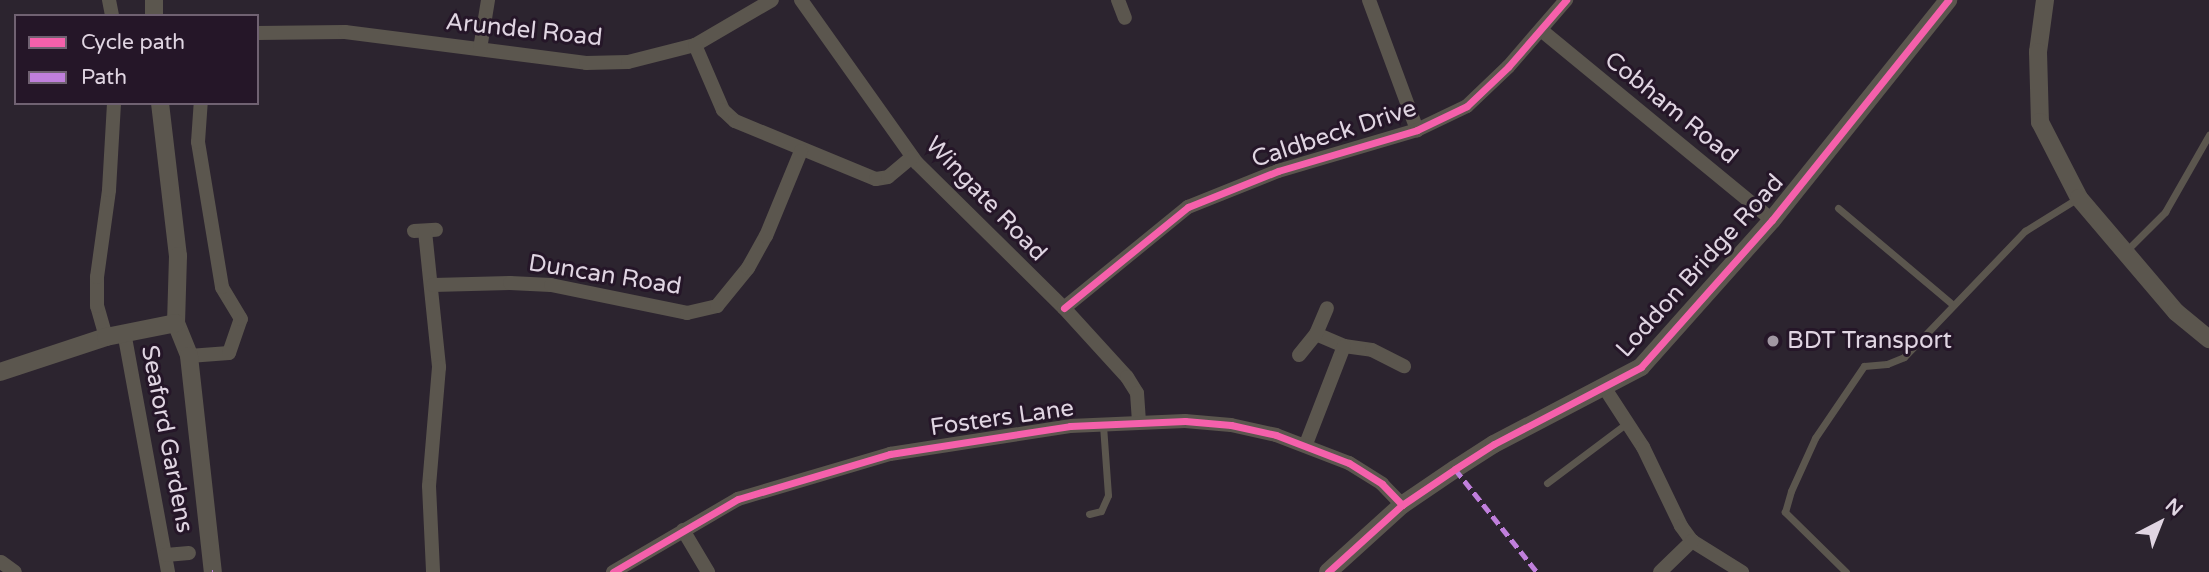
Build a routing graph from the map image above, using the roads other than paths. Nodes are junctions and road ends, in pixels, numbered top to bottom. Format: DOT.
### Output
graph roads {
  1 [pos="488,0"];
  2 [pos="772,0"];
  3 [pos="801,0"];
  4 [pos="1118,0"];
  5 [pos="1369,0"];
  6 [pos="1566,0"];
  7 [pos="1948,0"];
  8 [pos="2045,0"];
  9 [pos="1125,18"];
  10 [pos="1541,30"];
  11 [pos="259,33"];
  12 [pos="695,45"];
  13 [pos="480,49"];
  14 [pos="114,105"];
  15 [pos="160,105"];
  16 [pos="201,105"];
  17 [pos="1417,130"];
  18 [pos="2209,135"];
  19 [pos="802,150"];
  20 [pos="912,157"];
  21 [pos="2079,198"];
  22 [pos="1838,208"];
  23 [pos="1772,220"];
  24 [pos="425,231"];
  25 [pos="2124,253"];
  26 [pos="433,285"];
  27 [pos="1953,305"];
  28 [pos="1063,308"];
  29 [pos="1327,309"];
  30 [pos="176,323"];
  31 [pos="124,332"];
  32 [pos="1317,334"];
  33 [pos="106,337"];
  34 [pos="2209,339"];
  35 [pos="1344,346"];
  36 [pos="1299,355"];
  37 [pos="189,356"];
  38 [pos="1405,366"];
  39 [pos="0,372"];
  40 [pos="1604,387"];
  41 [pos="1139,422"];
  42 [pos="1628,423"];
  43 [pos="1103,424"];
  44 [pos="1307,444"];
  45 [pos="1546,483"];
  46 [pos="1402,505"];
  47 [pos="1089,514"];
  48 [pos="683,530"];
  49 [pos="1692,541"];
  50 [pos="189,553"];
  51 [pos="0,554"];
  52 [pos="166,555"];
  53 [pos="0,562"];
  54 [pos="15,572"];
  55 [pos="168,572"];
  56 [pos="213,572"];
  57 [pos="433,572"];
  58 [pos="613,572"];
  59 [pos="708,572"];
  60 [pos="1328,572"];
  61 [pos="1660,572"];
  62 [pos="1742,572"];
  63 [pos="1846,572"];
  1 -- 13 [label="street"];
  2 -- 12 [label="street, Arundel Road"];
  3 -- 20 [label="street, Wingate Road"];
  4 -- 9 [label="street"];
  5 -- 17 [label="street"];
  6 -- 10 [label="street, Caldbeck Drive"];
  7 -- 23 [label="street, Loddon Bridge Road"];
  8 -- 21 [label="street"];
  10 -- 17 [label="street, Caldbeck Drive"];
  10 -- 23 [label="street, Cobham Road"];
  11 -- 13 [label="street, Arundel Road"];
  12 -- 13 [label="street, Arundel Road"];
  12 -- 19 [label="street"];
  14 -- 33 [label="street"];
  15 -- 30 [label="street"];
  16 -- 37 [label="street"];
  17 -- 28 [label="street, Caldbeck Drive"];
  18 -- 25 [label="lane"];
  19 -- 20 [label="street"];
  19 -- 26 [label="street, Duncan Road"];
  20 -- 28 [label="street, Wingate Road"];
  21 -- 25 [label="street"];
  21 -- 27 [label="lane"];
  22 -- 27 [label="lane"];
  23 -- 40 [label="street, Loddon Bridge Road"];
  24 -- 26 [label="street"];
  25 -- 34 [label="street"];
  26 -- 57 [label="street"];
  27 -- 63 [label="lane"];
  28 -- 41 [label="street, Wingate Road"];
  29 -- 32 [label="street"];
  30 -- 31 [label="street"];
  30 -- 37 [label="street"];
  31 -- 33 [label="street"];
  31 -- 52 [label="street, Seaford Gardens"];
  32 -- 35 [label="street"];
  32 -- 36 [label="street"];
  33 -- 39 [label="street"];
  35 -- 38 [label="street"];
  35 -- 44 [label="street"];
  37 -- 56 [label="street"];
  40 -- 42 [label="street"];
  40 -- 46 [label="street, Loddon Bridge Road"];
  41 -- 43 [label="street, Fosters Lane"];
  41 -- 44 [label="street, Fosters Lane"];
  42 -- 45 [label="lane"];
  42 -- 49 [label="street"];
  43 -- 47 [label="lane"];
  43 -- 48 [label="street, Fosters Lane"];
  44 -- 46 [label="street, Fosters Lane"];
  46 -- 60 [label="street, Loddon Bridge Road"];
  48 -- 58 [label="street, Fosters Lane"];
  48 -- 59 [label="street"];
  49 -- 61 [label="street"];
  49 -- 62 [label="street"];
  50 -- 52 [label="street, Seaford Gardens"];
  51 -- 53 [label="street"];
  52 -- 55 [label="street, Seaford Gardens"];
  53 -- 54 [label="street"];
}
